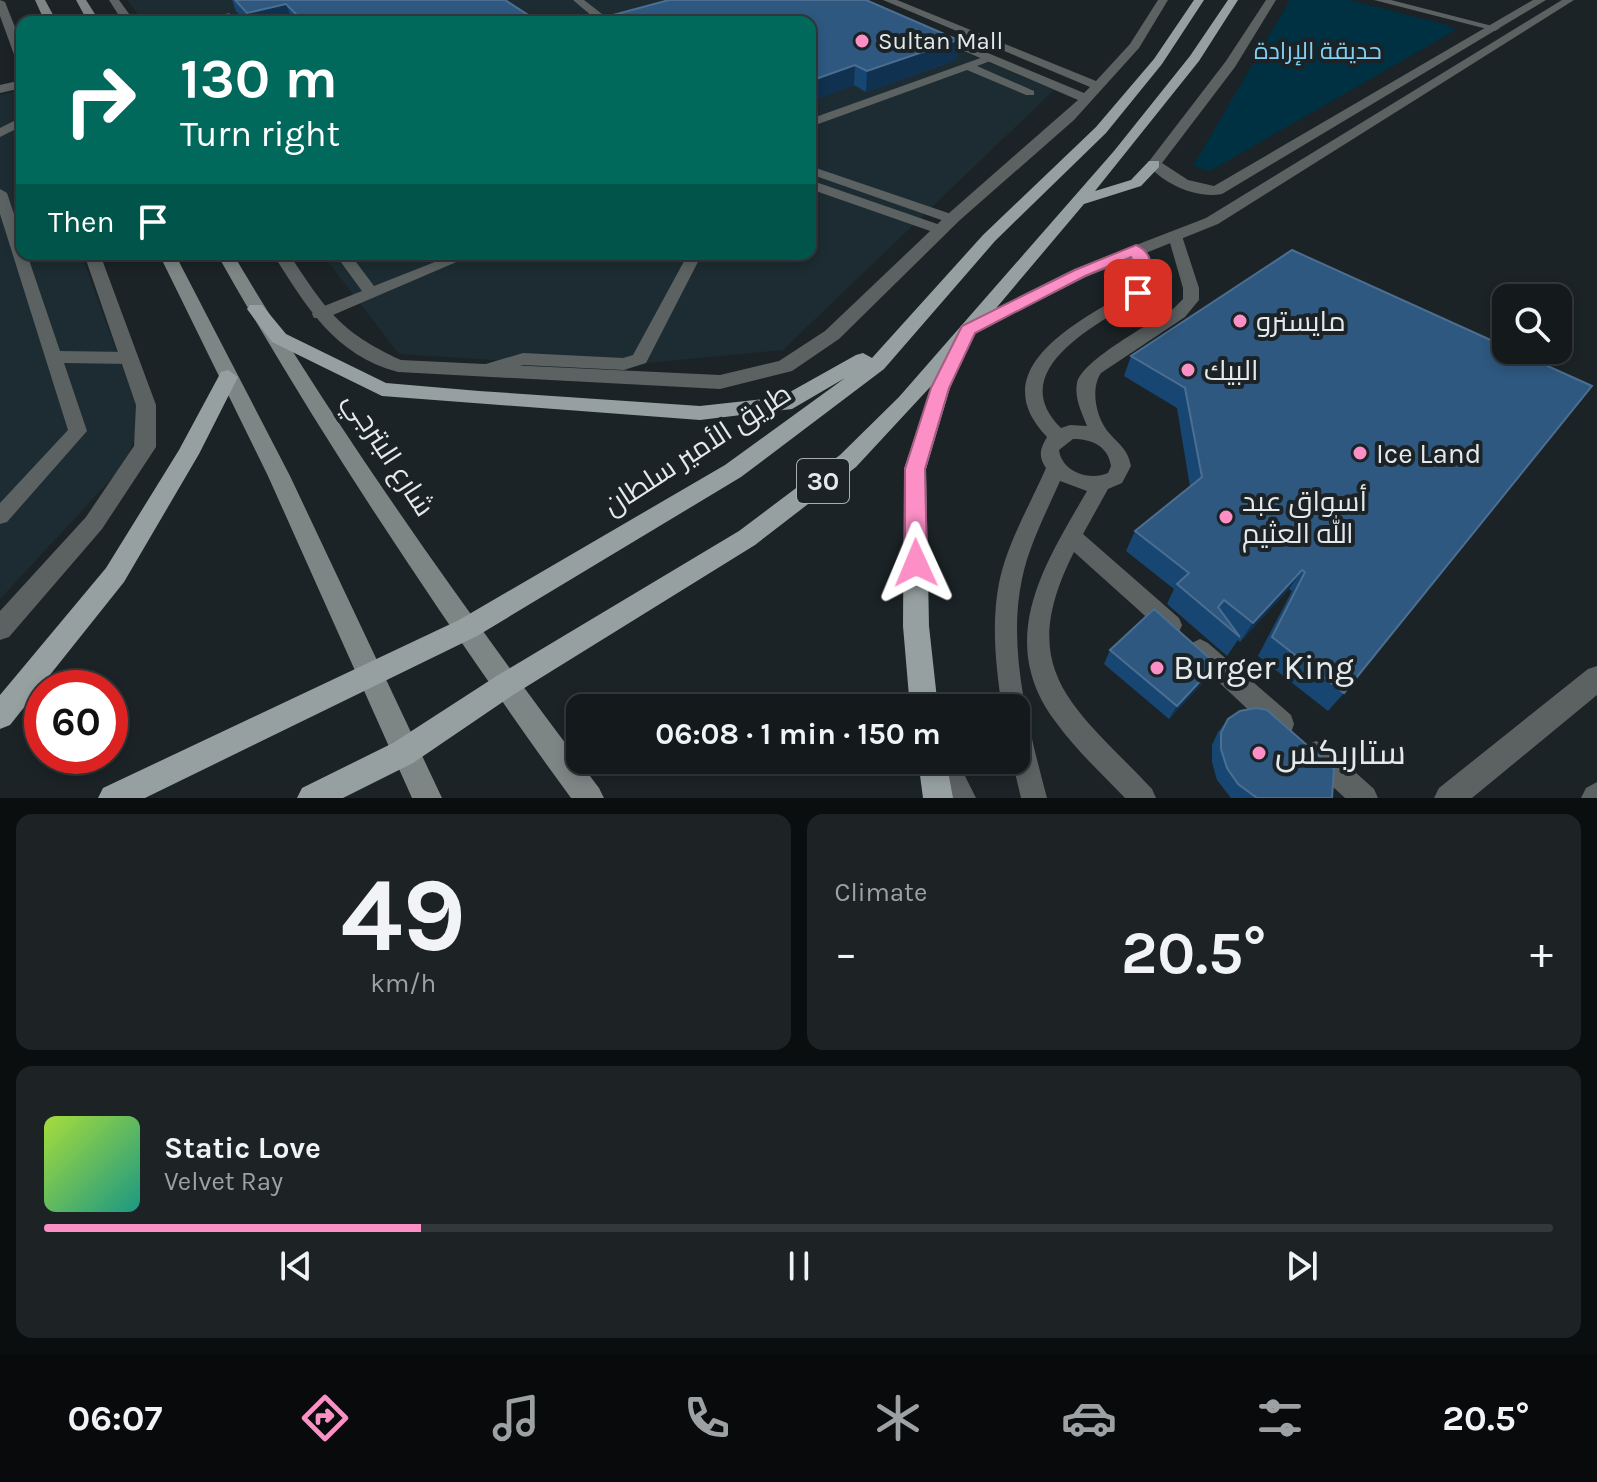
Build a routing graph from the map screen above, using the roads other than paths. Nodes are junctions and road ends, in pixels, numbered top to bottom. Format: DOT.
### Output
graph roads {
  1 [pos="578,0"];
  2 [pos="888,0"];
  3 [pos="1163,0"];
  4 [pos="1199,0"];
  5 [pos="1233,0"];
  6 [pos="1271,0"];
  7 [pos="1379,0"];
  8 [pos="1541,0"];
  9 [pos="1569,0"];
  10 [pos="1,9"];
  11 [pos="602,16"];
  12 [pos="16,26"];
  13 [pos="1495,28"];
  14 [pos="920,29"];
  15 [pos="989,58"];
  16 [pos="967,66"];
  17 [pos="1092,92"];
  18 [pos="1030,93"];
  19 [pos="816,121"];
  20 [pos="1154,164"];
  21 [pos="816,172"];
  22 [pos="816,186"];
  23 [pos="0,193"];
  24 [pos="1079,201"];
  25 [pos="946,224"];
  26 [pos="1175,236"];
  27 [pos="16,242"];
  28 [pos="1136,249"];
  29 [pos="22,260"];
  30 [pos="94,260"];
  31 [pos="170,260"];
  32 [pos="228,260"];
  33 [pos="285,260"];
  34 [pos="346,260"];
  35 [pos="453,260"];
  36 [pos="692,260"];
  37 [pos="371,293"];
  38 [pos="256,309"];
  39 [pos="320,314"];
  40 [pos="917,318"];
  41 [pos="968,329"];
  42 [pos="54,357"];
  43 [pos="129,358"];
  44 [pos="485,370"];
  45 [pos="228,377"];
  46 [pos="1057,436"];
  47 [pos="1101,437"];
  48 [pos="1056,468"];
  49 [pos="1101,484"];
  50 [pos="0,516"];
  51 [pos="1072,537"];
  52 [pos="468,628"];
  53 [pos="0,629"];
  54 [pos="368,674"];
  55 [pos="1597,678"];
  56 [pos="504,686"];
  57 [pos="923,694"];
  58 [pos="0,716"];
  59 [pos="403,753"];
  60 [pos="934,774"];
  61 [pos="949,774"];
  62 [pos="113,798"];
  63 [pos="312,798"];
  64 [pos="427,798"];
  65 [pos="589,798"];
  66 [pos="938,798"];
  67 [pos="961,798"];
  68 [pos="1034,798"];
  69 [pos="1143,798"];
  70 [pos="1365,798"];
  71 [pos="1449,798"];
  1 -- 11 [label="lane"];
  2 -- 17 [label="street"];
  3 -- 17 [label="street"];
  4 -- 40 [label="main road, طريق الأمير سلطان / 30"];
  5 -- 24 [label="main road, 30"];
  6 -- 20 [label="street"];
  7 -- 13 [label="lane"];
  8 -- 13 [label="street"];
  9 -- 26 [label="street"];
  10 -- 12 [label="street"];
  13 -- 20 [label="street"];
  14 -- 15 [label="street"];
  15 -- 16 [label="lane"];
  15 -- 17 [label="street"];
  16 -- 18 [label="lane"];
  16 -- 19 [label="lane"];
  17 -- 25 [label="street"];
  20 -- 24 [label="main road"];
  21 -- 25 [label="lane"];
  22 -- 25 [label="lane"];
  23 -- 27 [label="lane"];
  24 -- 41 [label="main road, 30"];
  25 -- 44 [label="street"];
  26 -- 28 [label="street"];
  26 -- 47 [label="lane"];
  28 -- 41 [label="street"];
  28 -- 46 [label="lane"];
  29 -- 42 [label="lane"];
  30 -- 43 [label="street"];
  31 -- 45 [label="main road"];
  32 -- 38 [label="main road, شارع البترجي"];
  33 -- 39 [label="street, شارع البترجي"];
  34 -- 37 [label="lane"];
  35 -- 37 [label="lane"];
  36 -- 44 [label="lane"];
  37 -- 39 [label="lane"];
  38 -- 40 [label="main road"];
  38 -- 52 [label="main road, شارع البترجي"];
  39 -- 44 [label="street, شارع البترجي"];
  40 -- 52 [label="main road, طريق الأمير سلطان / 30"];
  41 -- 56 [label="main road, 30"];
  41 -- 57 [label="main road"];
  42 -- 43 [label="lane"];
  42 -- 50 [label="lane"];
  43 -- 53 [label="street"];
  45 -- 54 [label="main road"];
  45 -- 58 [label="main road"];
  46 -- 47 [label="lane"];
  46 -- 48 [label="lane"];
  47 -- 49 [label="lane"];
  48 -- 49 [label="lane"];
  48 -- 68 [label="lane"];
  49 -- 51 [label="lane"];
  51 -- 69 [label="lane"];
  51 -- 70 [label="lane"];
  52 -- 54 [label="main road, طريق الأمير سلطان / 30"];
  52 -- 56 [label="main road, شارع البترجي"];
  54 -- 59 [label="main road"];
  54 -- 62 [label="main road, طريق الأمير سلطان / 30"];
  55 -- 71 [label="street"];
  56 -- 59 [label="main road, 30"];
  56 -- 65 [label="main road, شارع البترجي"];
  59 -- 63 [label="main road, 30"];
  59 -- 64 [label="main road"];
  60 -- 66 [label="main road"];
  61 -- 67 [label="street"];
}
